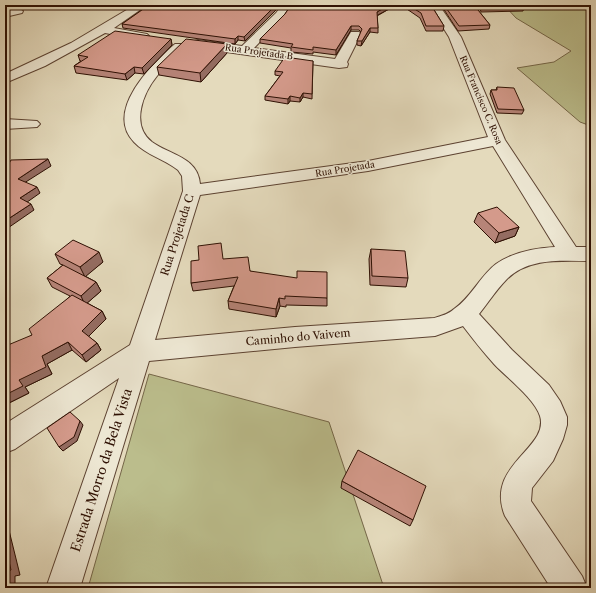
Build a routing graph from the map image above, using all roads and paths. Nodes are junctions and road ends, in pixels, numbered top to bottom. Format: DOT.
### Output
graph roads {
  1 [pos="142,5"];
  2 [pos="287,5"];
  3 [pos="434,5"];
  4 [pos="18,11"];
  5 [pos="5,14"];
  6 [pos="105,30"];
  7 [pos="355,34"];
  8 [pos="155,38"];
  9 [pos="177,41"];
  10 [pos="245,50"];
  11 [pos="5,79"];
  12 [pos="5,124"];
  13 [pos="32,124"];
  14 [pos="497,140"];
  15 [pos="192,191"];
  16 [pos="580,254"];
  17 [pos="466,313"];
  18 [pos="138,352"];
  19 [pos="5,440"];
  20 [pos="63,588"];
  21 [pos="570,588"];
  1 -- 6 [label="street"];
  2 -- 10 [label="street"];
  3 -- 14 [label="street, Rua Francisco C. Rosa"];
  4 -- 5 [label="street"];
  6 -- 8 [label="street"];
  6 -- 11 [label="street"];
  7 -- 10 [label="street, Rua Projetada B"];
  9 -- 10 [label="street, Rua Projetada B"];
  9 -- 15 [label="street, Rua Projetada C"];
  12 -- 13 [label="street"];
  14 -- 15 [label="street, Rua Projetada"];
  14 -- 16 [label="street, Rua Francisco C. Rosa"];
  15 -- 18 [label="street, Rua Projetada C"];
  16 -- 17 [label="street, Caminho do Vaivem"];
  17 -- 18 [label="street, Caminho do Vaivem"];
  17 -- 21 [label="street"];
  18 -- 19 [label="street, Caminho do Vaivem"];
  18 -- 20 [label="street, Estrada Morro da Bela Vista"];
}
